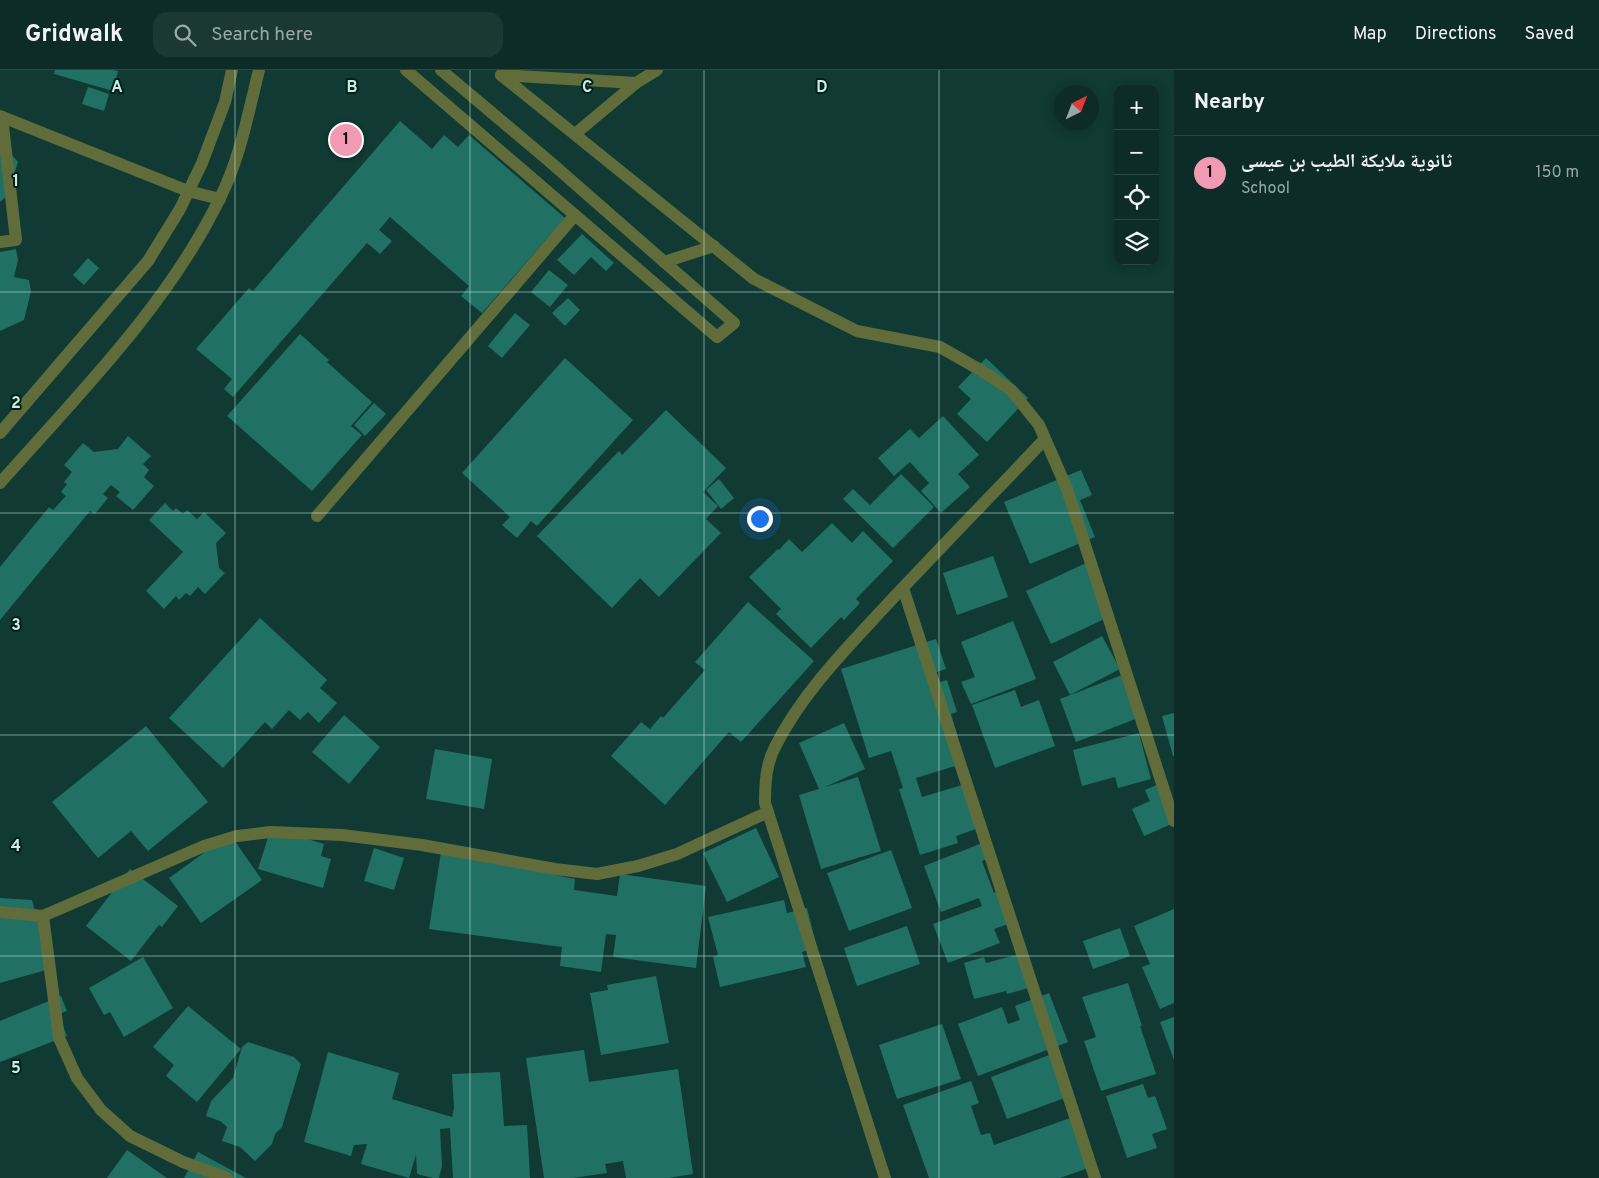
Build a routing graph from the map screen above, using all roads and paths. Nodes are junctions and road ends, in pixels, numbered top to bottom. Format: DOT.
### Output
graph roads {
  1 [pos="232,70"];
  2 [pos="259,70"];
  3 [pos="406,70"];
  4 [pos="441,70"];
  5 [pos="657,70"];
  6 [pos="498,73"];
  7 [pos="636,83"];
  8 [pos="1,117"];
  9 [pos="575,134"];
  10 [pos="188,191"];
  11 [pos="220,199"];
  12 [pos="575,215"];
  13 [pos="0,242"];
  14 [pos="714,246"];
  15 [pos="664,262"];
  16 [pos="0,433"];
  17 [pos="1045,440"];
  18 [pos="0,483"];
  19 [pos="317,516"];
  20 [pos="903,588"];
  21 [pos="768,812"];
  22 [pos="1174,820"];
  23 [pos="0,912"];
  24 [pos="43,916"];
  25 [pos="227,1178"];
  26 [pos="885,1178"];
  27 [pos="1096,1178"];
  1 -- 10 [label="street"];
  2 -- 11 [label="street"];
  3 -- 12 [label="street"];
  4 -- 15 [label="street"];
  5 -- 7 [label="street"];
  6 -- 7 [label="street"];
  6 -- 9 [label="street"];
  7 -- 9 [label="street"];
  8 -- 10 [label="street"];
  8 -- 13 [label="street"];
  9 -- 14 [label="street"];
  10 -- 11 [label="street"];
  10 -- 16 [label="street"];
  11 -- 18 [label="street"];
  12 -- 15 [label="street"];
  12 -- 19 [label="street"];
  14 -- 15 [label="street"];
  14 -- 17 [label="street"];
  17 -- 20 [label="street"];
  17 -- 22 [label="street"];
  20 -- 21 [label="street"];
  20 -- 27 [label="street"];
  21 -- 24 [label="street"];
  21 -- 26 [label="street"];
  23 -- 24 [label="street"];
  24 -- 25 [label="street"];
}
